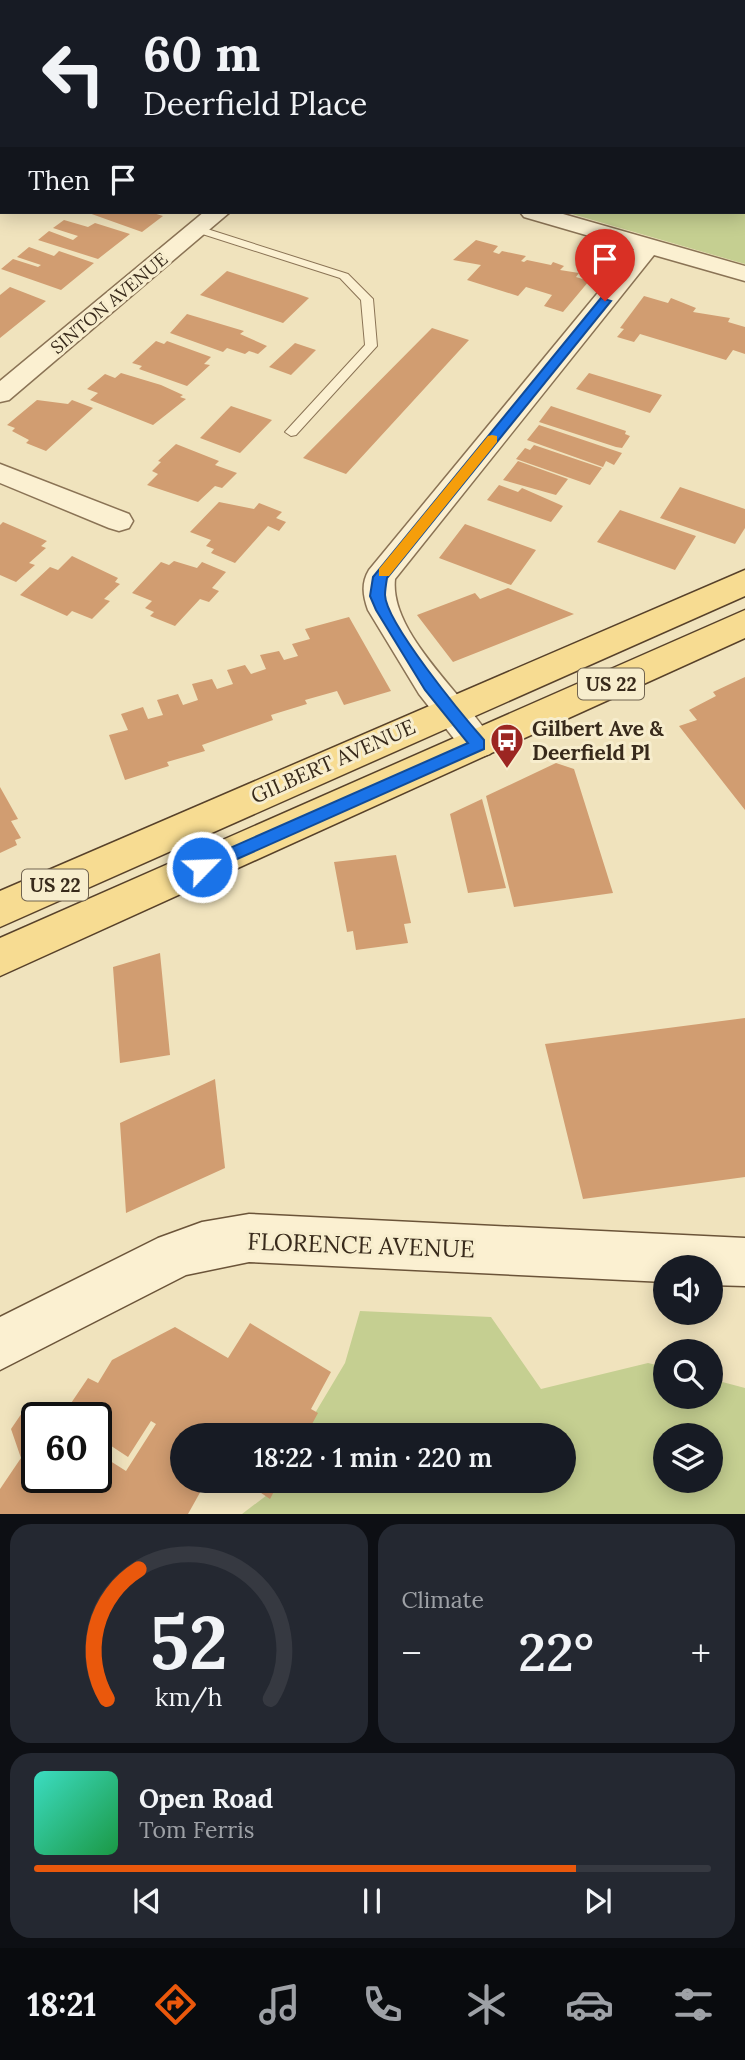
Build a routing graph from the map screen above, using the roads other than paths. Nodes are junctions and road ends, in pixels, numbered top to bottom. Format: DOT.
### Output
graph roads {
  1 [pos="216,214"];
  2 [pos="539,214"];
  3 [pos="197,229"];
  4 [pos="649,246"];
  5 [pos="745,274"];
  6 [pos="0,394"];
  7 [pos="291,432"];
  8 [pos="0,472"];
  9 [pos="119,521"];
  10 [pos="745,582"];
  11 [pos="745,623"];
  12 [pos="449,709"];
  13 [pos="478,745"];
  14 [pos="0,910"];
  15 [pos="0,958"];
  16 [pos="745,1262"];
  17 [pos="0,1345"];
  1 -- 3 [label="street, SINTON AVENUE"];
  2 -- 4 [label="street"];
  3 -- 6 [label="street, SINTON AVENUE"];
  3 -- 7 [label="lane"];
  4 -- 5 [label="street"];
  4 -- 12 [label="street"];
  8 -- 9 [label="street"];
  10 -- 12 [label="main road, GILBERT AVENUE / US 22"];
  11 -- 13 [label="main road, GILBERT AVENUE / US 22"];
  12 -- 13 [label="street"];
  12 -- 14 [label="main road, GILBERT AVENUE / US 22"];
  13 -- 15 [label="main road, GILBERT AVENUE / US 22"];
  16 -- 17 [label="street, FLORENCE AVENUE"];
}
